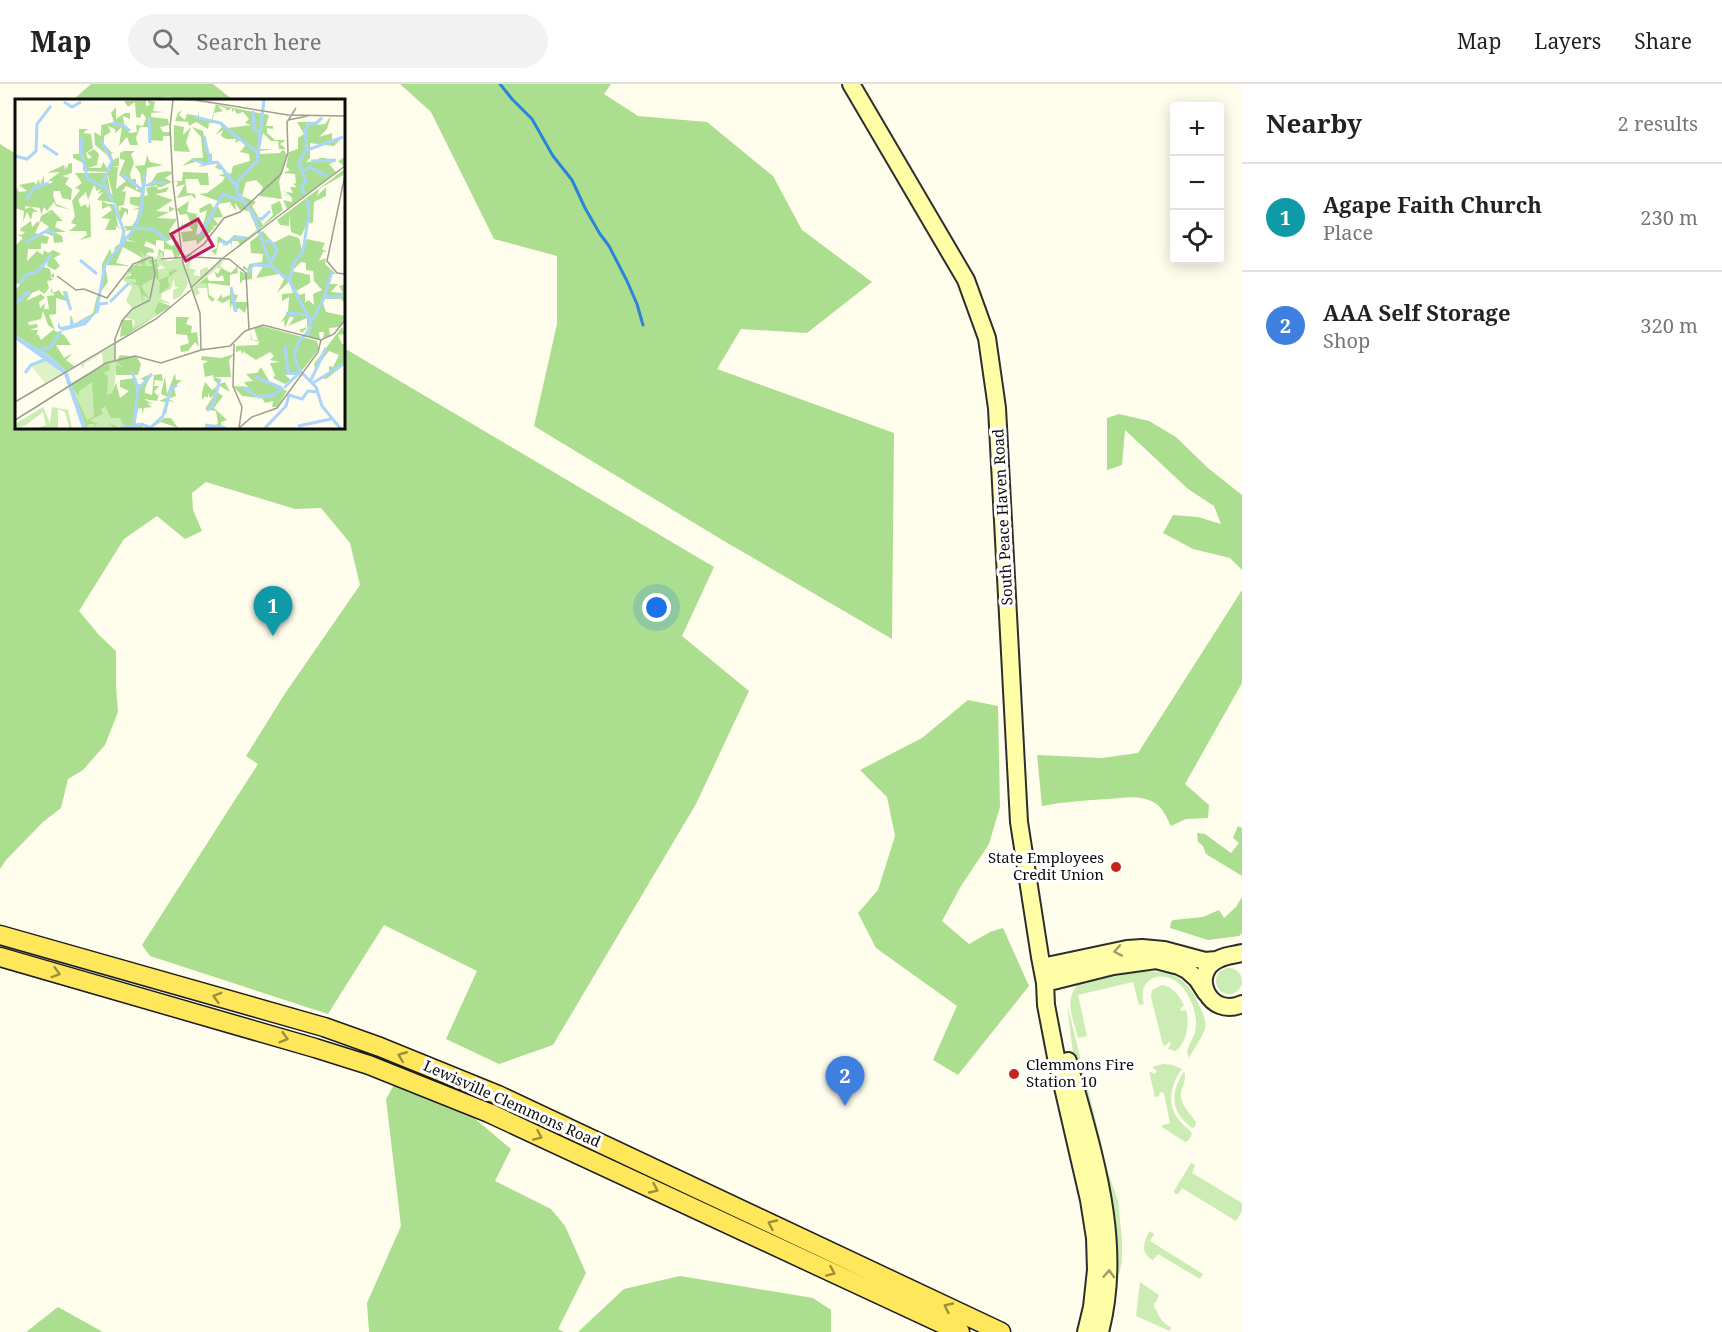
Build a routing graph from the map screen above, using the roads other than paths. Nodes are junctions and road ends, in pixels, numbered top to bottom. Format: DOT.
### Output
graph roads {
  1 [pos="851,84"];
  2 [pos="0,935"];
  3 [pos="0,957"];
  4 [pos="1233,957"];
  5 [pos="1044,975"];
  6 [pos="1206,993"];
  7 [pos="1242,1004"];
  8 [pos="960,1332"];
  9 [pos="1001,1332"];
  10 [pos="1086,1332"];
  11 [pos="1100,1332"];
  1 -- 5 [label="main road, South Peace Haven Road"];
  9 -- 2 [label="main road, Lewisville Clemmons Road, one-way"];
  3 -- 8 [label="main road, Lewisville Clemmons Road, one-way"];
  4 -- 5 [label="main road, one-way"];
  4 -- 6 [label="main road"];
  5 -- 6 [label="main road"];
  5 -- 10 [label="main road, South Peace Haven Road"];
  11 -- 5 [label="main road, South Peace Haven Road, one-way"];
  6 -- 7 [label="main road"];
}
